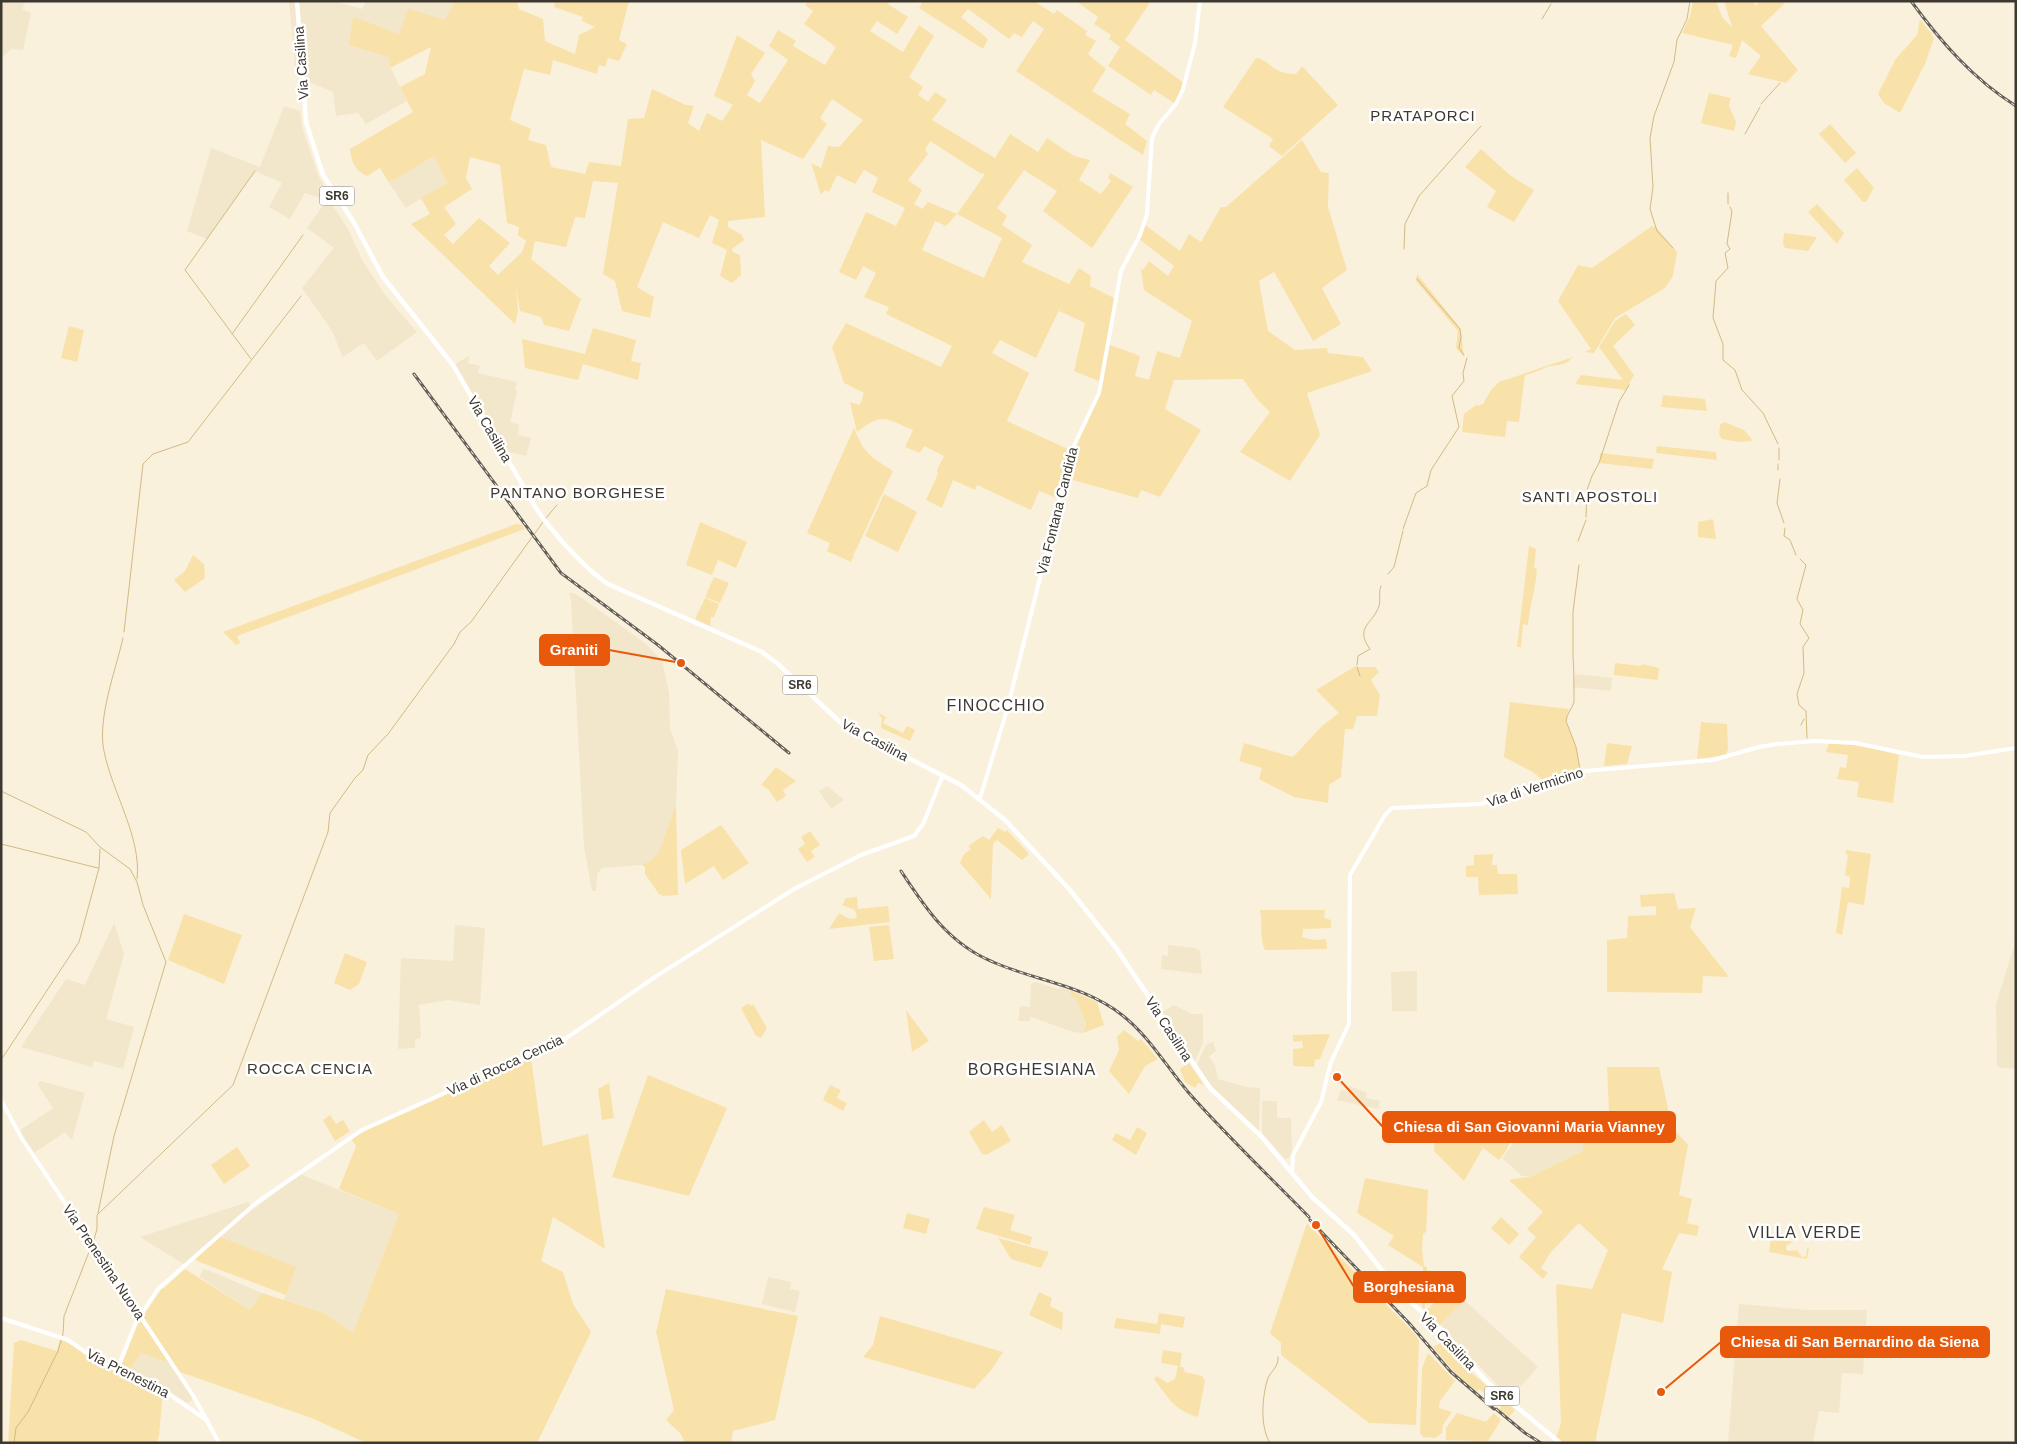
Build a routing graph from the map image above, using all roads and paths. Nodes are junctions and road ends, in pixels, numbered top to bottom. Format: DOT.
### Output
graph roads {
  1 [pos="297,1"];
  2 [pos="1200,1"];
  3 [pos="2016,748"];
  4 [pos="942,775"];
  5 [pos="980,798"];
  6 [pos="1,1100"];
  7 [pos="1293,1155"];
  8 [pos="1291,1161"];
  9 [pos="1286,1165"];
  10 [pos="1292,1172"];
  11 [pos="140,1315"];
  12 [pos="1,1318"];
  13 [pos="117,1370"];
  14 [pos="194,1397"];
  15 [pos="186,1406"];
  16 [pos="209,1423"];
  17 [pos="219,1443"];
  18 [pos="1560,1443"];
  1 -- 4 [label="main road, Via Casilina / SR6"];
  2 -- 5 [label="main road, Via Fontana Candida"];
  3 -- 7 [label="main road, Via di Vermicino"];
  4 -- 5 [label="main road, Via Casilina / SR6"];
  4 -- 11 [label="main road, Via di Rocca Cencia"];
  5 -- 9 [label="main road, Via Casilina / SR6"];
  6 -- 11 [label="main road, Via Prenestina Nuova"];
  7 -- 8 [label="main road, Via di Vermicino"];
  7 -- 9 [label="main road, Via di Vermicino"];
  8 -- 9 [label="main road, Via di Vermicino"];
  8 -- 10 [label="main road, Via di Vermicino"];
  9 -- 10 [label="main road, Via Casilina / SR6"];
  10 -- 18 [label="main road, Via Casilina / SR6"];
  11 -- 13 [label="main road, Via di Rocca Cencia"];
  11 -- 14 [label="main road, Via Prenestina Nuova"];
  12 -- 13 [label="main road, Via Prenestina"];
  13 -- 15 [label="main road, Via Prenestina"];
  14 -- 15 [label="main road"];
  14 -- 16 [label="main road, Via Prenestina Nuova"];
  15 -- 16 [label="main road, Via Prenestina"];
  16 -- 17 [label="main road, Via Prenestina"];
}
